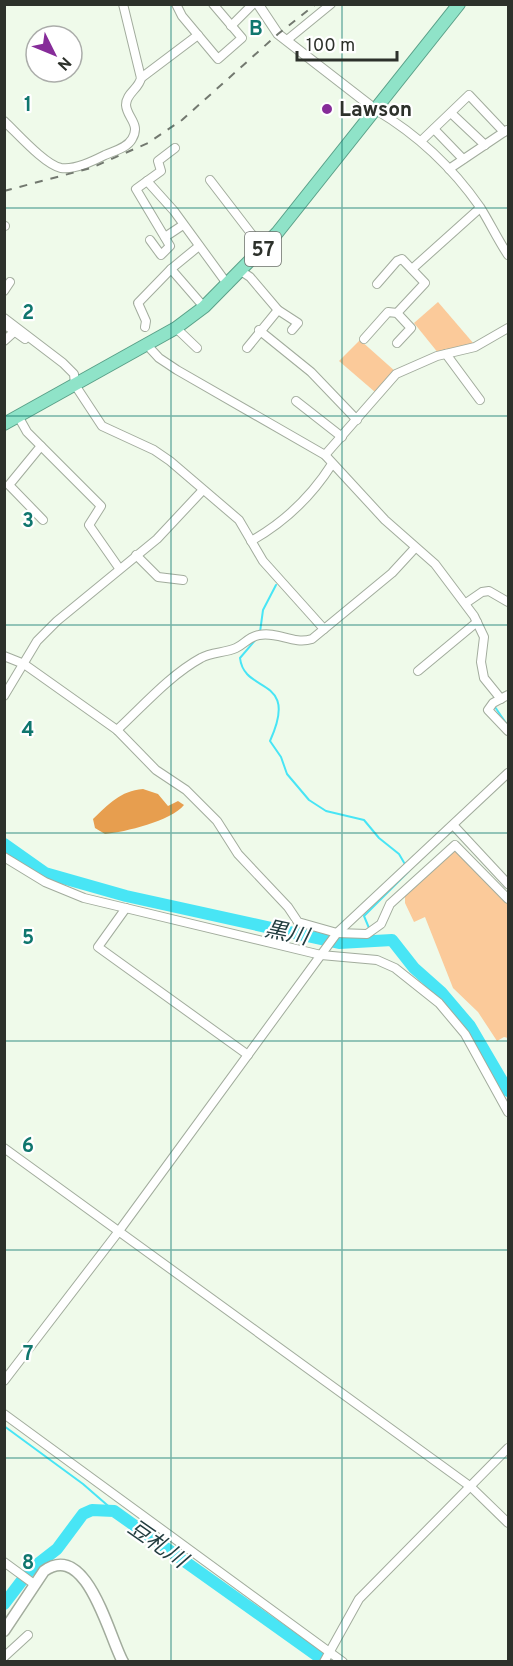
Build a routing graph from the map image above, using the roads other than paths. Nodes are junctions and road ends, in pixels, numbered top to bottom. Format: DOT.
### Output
graph roads {
  1 [pos="123,4"];
  2 [pos="188,4"];
  3 [pos="213,4"];
  4 [pos="253,4"];
  5 [pos="258,4"];
  6 [pos="331,4"];
  7 [pos="459,4"];
  8 [pos="179,7"];
  9 [pos="231,26"];
  10 [pos="198,35"];
  11 [pos="287,40"];
  12 [pos="141,78"];
  13 [pos="376,110"];
  14 [pos="451,113"];
  15 [pos="4,121"];
  16 [pos="434,129"];
  17 [pos="506,130"];
  18 [pos="421,141"];
  19 [pos="484,145"];
  20 [pos="175,148"];
  21 [pos="464,159"];
  22 [pos="449,169"];
  23 [pos="210,180"];
  24 [pos="147,181"];
  25 [pos="480,208"];
  26 [pos="183,225"];
  27 [pos="165,237"];
  28 [pos="150,240"];
  29 [pos="199,246"];
  30 [pos="262,249"];
  31 [pos="508,255"];
  32 [pos="412,268"];
  33 [pos="171,269"];
  34 [pos="241,272"];
  35 [pos="10,282"];
  36 [pos="377,284"];
  37 [pos="228,285"];
  38 [pos="4,291"];
  39 [pos="204,307"];
  40 [pos="278,310"];
  41 [pos="397,313"];
  42 [pos="4,318"];
  43 [pos="4,324"];
  44 [pos="146,327"];
  45 [pos="176,328"];
  46 [pos="508,328"];
  47 [pos="259,330"];
  48 [pos="292,330"];
  49 [pos="14,332"];
  50 [pos="364,339"];
  51 [pos="4,341"];
  52 [pos="397,343"];
  53 [pos="147,345"];
  54 [pos="197,348"];
  55 [pos="247,348"];
  56 [pos="446,354"];
  57 [pos="54,357"];
  58 [pos="75,385"];
  59 [pos="480,400"];
  60 [pos="296,401"];
  61 [pos="18,416"];
  62 [pos="357,420"];
  63 [pos="4,424"];
  64 [pos="342,437"];
  65 [pos="41,446"];
  66 [pos="326,455"];
  67 [pos="332,464"];
  68 [pos="202,490"];
  69 [pos="44,520"];
  70 [pos="251,541"];
  71 [pos="415,548"];
  72 [pos="136,555"];
  73 [pos="119,568"];
  74 [pos="183,580"];
  75 [pos="466,603"];
  76 [pos="508,603"];
  77 [pos="477,622"];
  78 [pos="324,629"];
  79 [pos="4,656"];
  80 [pos="24,664"];
  81 [pos="418,671"];
  82 [pos="4,696"];
  83 [pos="505,697"];
  84 [pos="117,730"];
  85 [pos="508,731"];
  86 [pos="508,773"];
  87 [pos="454,826"];
  88 [pos="4,857"];
  89 [pos="508,884"];
  90 [pos="508,899"];
  91 [pos="126,908"];
  92 [pos="337,933"];
  93 [pos="321,955"];
  94 [pos="248,1054"];
  95 [pos="508,1112"];
  96 [pos="4,1148"];
  97 [pos="119,1231"];
  98 [pos="4,1381"];
  99 [pos="4,1414"];
  100 [pos="508,1448"];
  101 [pos="471,1487"];
  102 [pos="508,1523"];
  103 [pos="4,1562"];
  104 [pos="34,1584"];
  105 [pos="4,1631"];
  106 [pos="27,1635"];
  107 [pos="331,1650"];
  108 [pos="4,1657"];
  109 [pos="123,1662"];
  110 [pos="324,1662"];
  111 [pos="342,1662"];
  1 -- 12 [label="street"];
  2 -- 8 [label="street"];
  3 -- 9 [label="street"];
  4 -- 9 [label="street"];
  5 -- 11 [label="street"];
  6 -- 11 [label="street"];
  7 -- 13 [label="highway, 57"];
  8 -- 10 [label="street"];
  9 -- 10 [label="street"];
  10 -- 12 [label="street"];
  11 -- 13 [label="street"];
  12 -- 15 [label="street"];
  13 -- 18 [label="street"];
  13 -- 30 [label="highway, 57"];
  14 -- 16 [label="street"];
  14 -- 17 [label="street"];
  14 -- 19 [label="street"];
  16 -- 18 [label="street"];
  16 -- 21 [label="street"];
  17 -- 19 [label="street"];
  18 -- 22 [label="street"];
  19 -- 21 [label="street"];
  20 -- 24 [label="street"];
  21 -- 22 [label="street"];
  22 -- 25 [label="street"];
  23 -- 30 [label="street"];
  24 -- 26 [label="street"];
  24 -- 27 [label="street"];
  25 -- 31 [label="street"];
  25 -- 32 [label="street"];
  26 -- 27 [label="street"];
  26 -- 29 [label="street"];
  27 -- 28 [label="street"];
  29 -- 33 [label="street"];
  29 -- 37 [label="street"];
  30 -- 34 [label="highway, 57"];
  32 -- 36 [label="street"];
  32 -- 41 [label="street"];
  33 -- 39 [label="street"];
  33 -- 44 [label="street"];
  34 -- 37 [label="highway, 57"];
  34 -- 40 [label="street"];
  35 -- 38 [label="street"];
  37 -- 39 [label="highway, 57"];
  39 -- 45 [label="highway, 57"];
  40 -- 47 [label="street"];
  40 -- 48 [label="street"];
  41 -- 50 [label="street"];
  41 -- 52 [label="street"];
  42 -- 57 [label="street"];
  43 -- 49 [label="street"];
  45 -- 53 [label="highway, 57"];
  45 -- 54 [label="street"];
  46 -- 56 [label="street"];
  47 -- 55 [label="street"];
  47 -- 62 [label="street"];
  49 -- 51 [label="street"];
  49 -- 57 [label="street"];
  53 -- 58 [label="highway, 57"];
  53 -- 66 [label="street"];
  56 -- 59 [label="street"];
  56 -- 62 [label="street"];
  57 -- 58 [label="street"];
  58 -- 61 [label="highway, 57"];
  58 -- 68 [label="street"];
  60 -- 64 [label="street"];
  61 -- 63 [label="highway, 57"];
  61 -- 65 [label="street"];
  62 -- 64 [label="street"];
  64 -- 66 [label="street"];
  65 -- 69 [label="street"];
  65 -- 73 [label="street"];
  66 -- 67 [label="street"];
  67 -- 70 [label="street"];
  67 -- 71 [label="street"];
  68 -- 70 [label="street"];
  68 -- 72 [label="street"];
  70 -- 78 [label="street"];
  71 -- 75 [label="street"];
  71 -- 78 [label="street"];
  72 -- 73 [label="street"];
  72 -- 74 [label="street"];
  73 -- 80 [label="street"];
  75 -- 76 [label="street"];
  75 -- 77 [label="street"];
  77 -- 81 [label="street"];
  77 -- 83 [label="street"];
  78 -- 84 [label="street"];
  79 -- 80 [label="street"];
  80 -- 82 [label="street"];
  80 -- 84 [label="street"];
  83 -- 85 [label="street"];
  84 -- 92 [label="street"];
  86 -- 87 [label="street"];
  87 -- 89 [label="street"];
  87 -- 92 [label="street"];
  88 -- 91 [label="street"];
  90 -- 92 [label="street"];
  91 -- 93 [label="street"];
  91 -- 94 [label="street"];
  92 -- 93 [label="street"];
  93 -- 94 [label="street"];
  93 -- 95 [label="street"];
  94 -- 97 [label="street"];
  96 -- 97 [label="street"];
  97 -- 98 [label="street"];
  97 -- 101 [label="street"];
  99 -- 107 [label="street"];
  100 -- 101 [label="street"];
  101 -- 102 [label="street"];
  101 -- 107 [label="street"];
  103 -- 104 [label="street"];
  104 -- 105 [label="main road"];
  104 -- 109 [label="main road"];
  106 -- 108 [label="street"];
  107 -- 110 [label="street"];
  107 -- 111 [label="street"];
}
